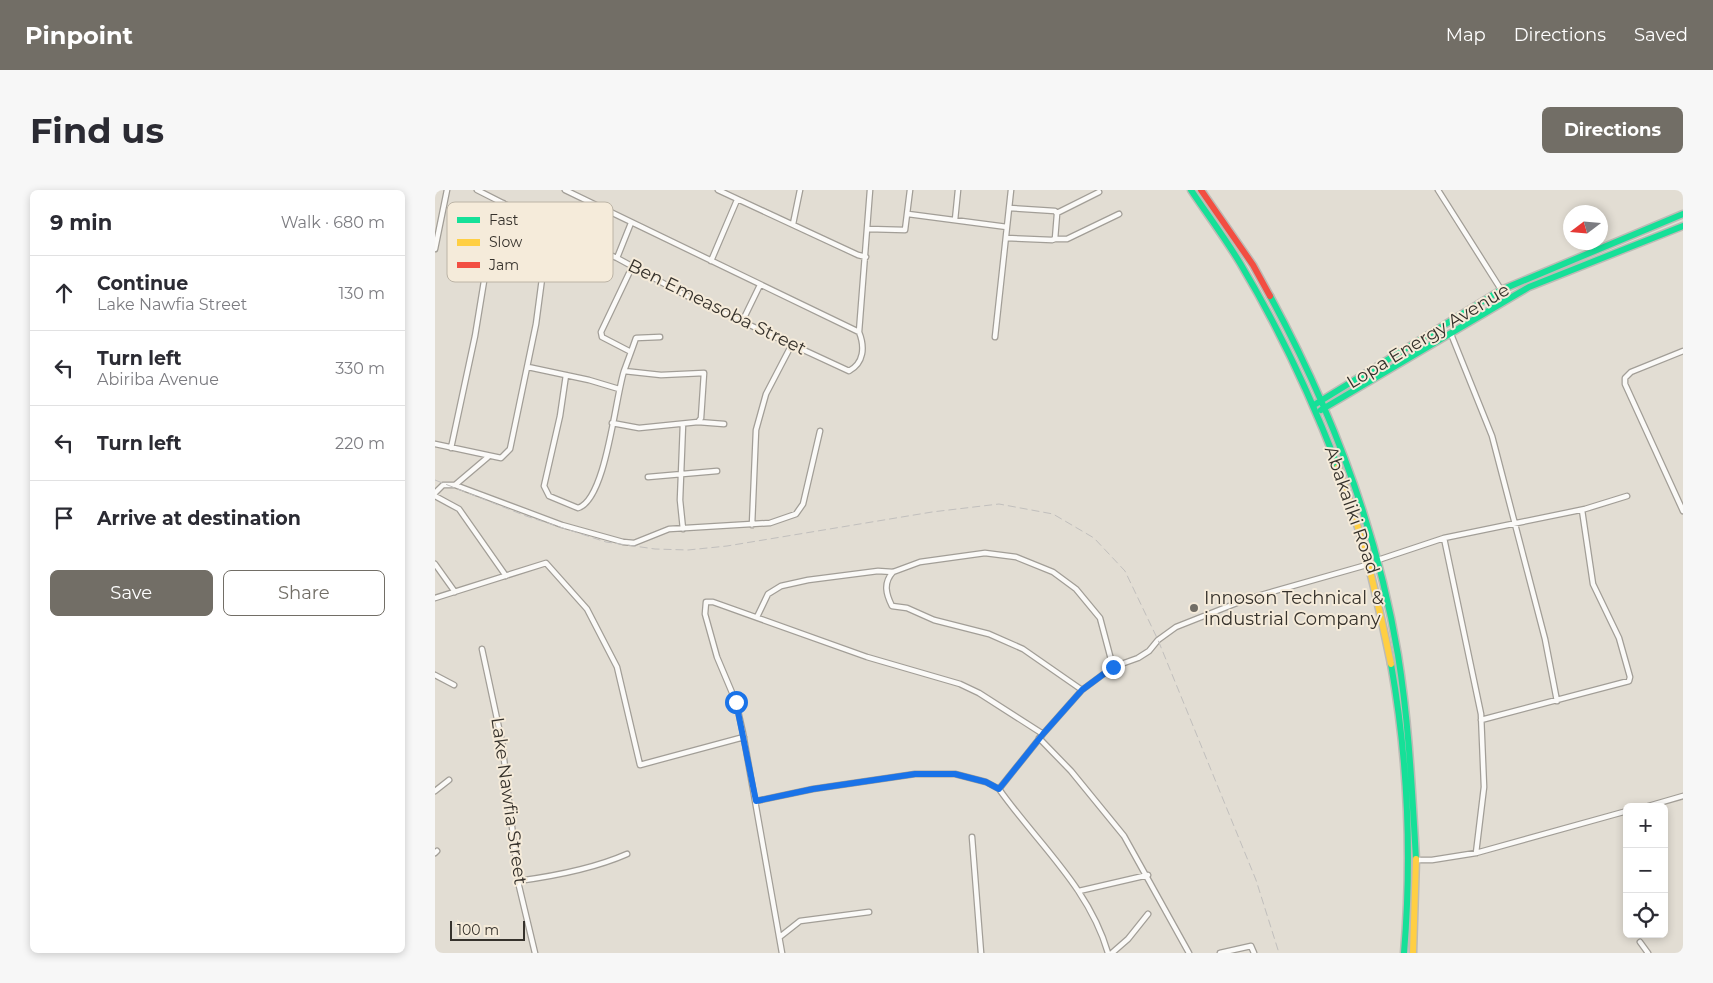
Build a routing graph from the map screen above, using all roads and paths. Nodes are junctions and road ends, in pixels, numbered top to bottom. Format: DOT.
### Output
graph roads {
  1 [pos="447,190"];
  2 [pos="477,190"];
  3 [pos="565,190"];
  4 [pos="579,190"];
  5 [pos="718,190"];
  6 [pos="800,190"];
  7 [pos="870,190"];
  8 [pos="910,190"];
  9 [pos="958,190"];
  10 [pos="1011,190"];
  11 [pos="1191,190"];
  12 [pos="1201,190"];
  13 [pos="1437,190"];
  14 [pos="487,192"];
  15 [pos="1099,192"];
  16 [pos="577,195"];
  17 [pos="737,200"];
  18 [pos="502,202"];
  19 [pos="590,202"];
  20 [pos="1009,208"];
  21 [pos="1057,212"];
  22 [pos="613,214"];
  23 [pos="908,214"];
  24 [pos="1119,214"];
  25 [pos="1683,214"];
  26 [pos="955,220"];
  27 [pos="631,223"];
  28 [pos="793,224"];
  29 [pos="1683,226"];
  30 [pos="1007,227"];
  31 [pos="868,229"];
  32 [pos="1006,238"];
  33 [pos="1055,239"];
  34 [pos="435,249"];
  35 [pos="613,256"];
  36 [pos="866,257"];
  37 [pos="617,258"];
  38 [pos="711,261"];
  39 [pos="633,267"];
  40 [pos="484,282"];
  41 [pos="541,282"];
  42 [pos="760,285"];
  43 [pos="1501,290"];
  44 [pos="1507,299"];
  45 [pos="742,322"];
  46 [pos="859,332"];
  47 [pos="1451,334"];
  48 [pos="660,338"];
  49 [pos="995,338"];
  50 [pos="791,346"];
  51 [pos="1683,351"];
  52 [pos="631,352"];
  53 [pos="528,367"];
  54 [pos="625,371"];
  55 [pos="566,375"];
  56 [pos="619,389"];
  57 [pos="1323,400"];
  58 [pos="1314,405"];
  59 [pos="1326,408"];
  60 [pos="1317,412"];
  61 [pos="698,422"];
  62 [pos="612,423"];
  63 [pos="683,424"];
  64 [pos="724,424"];
  65 [pos="820,431"];
  66 [pos="435,444"];
  67 [pos="451,448"];
  68 [pos="488,457"];
  69 [pos="717,471"];
  70 [pos="681,476"];
  71 [pos="649,477"];
  72 [pos="455,484"];
  73 [pos="435,494"];
  74 [pos="1627,496"];
  75 [pos="1582,510"];
  76 [pos="1683,511"];
  77 [pos="1514,524"];
  78 [pos="753,525"];
  79 [pos="683,530"];
  80 [pos="1444,538"];
  81 [pos="1378,560"];
  82 [pos="435,564"];
  83 [pos="1371,564"];
  84 [pos="893,572"];
  85 [pos="506,576"];
  86 [pos="455,592"];
  87 [pos="435,598"];
  88 [pos="757,617"];
  89 [pos="482,649"];
  90 [pos="1113,667"];
  91 [pos="435,675"];
  92 [pos="454,685"];
  93 [pos="1082,690"];
  94 [pos="1557,700"];
  95 [pos="1481,720"];
  96 [pos="1041,736"];
  97 [pos="744,738"];
  98 [pos="449,780"];
  99 [pos="999,789"];
  100 [pos="435,791"];
  101 [pos="1683,796"];
  102 [pos="756,801"];
  103 [pos="1659,803"];
  104 [pos="1623,812"];
  105 [pos="972,837"];
  106 [pos="1476,853"];
  107 [pos="627,854"];
  108 [pos="1416,860"];
  109 [pos="1148,876"];
  110 [pos="518,881"];
  111 [pos="1079,891"];
  112 [pos="869,912"];
  113 [pos="1149,914"];
  114 [pos="781,936"];
  115 [pos="1639,942"];
  116 [pos="535,953"];
  117 [pos="782,953"];
  118 [pos="981,953"];
  119 [pos="1108,953"];
  120 [pos="1112,953"];
  121 [pos="1189,953"];
  122 [pos="1220,953"];
  123 [pos="1255,953"];
  124 [pos="1404,953"];
  125 [pos="1413,953"];
  126 [pos="1648,953"];
  1 -- 34 [label="street"];
  2 -- 14 [label="street, Ben Emeasoba Street"];
  3 -- 16 [label="street"];
  4 -- 16 [label="street"];
  5 -- 17 [label="street"];
  6 -- 28 [label="street"];
  7 -- 31 [label="street"];
  8 -- 23 [label="street"];
  9 -- 26 [label="street"];
  10 -- 20 [label="street"];
  11 -- 58 [label="main road, Abakaliki Road"];
  12 -- 57 [label="main road, Abakaliki Road"];
  13 -- 43 [label="street"];
  14 -- 18 [label="street, Ben Emeasoba Street"];
  15 -- 21 [label="street"];
  16 -- 19 [label="street"];
  17 -- 28 [label="street"];
  17 -- 38 [label="street"];
  20 -- 21 [label="street"];
  20 -- 30 [label="street"];
  21 -- 33 [label="street"];
  22 -- 27 [label="street"];
  23 -- 26 [label="street"];
  23 -- 31 [label="street"];
  24 -- 33 [label="street"];
  25 -- 43 [label="main road, Lopa Energy Avenue"];
  26 -- 30 [label="street"];
  27 -- 37 [label="street"];
  27 -- 38 [label="street"];
  28 -- 36 [label="street"];
  29 -- 44 [label="main road, Lopa Energy Avenue"];
  30 -- 32 [label="street"];
  31 -- 36 [label="street"];
  32 -- 33 [label="street"];
  32 -- 49 [label="street"];
  35 -- 37 [label="street, Ben Emeasoba Street"];
  36 -- 46 [label="street"];
  37 -- 39 [label="street, Ben Emeasoba Street"];
  38 -- 42 [label="street"];
  39 -- 45 [label="street, Ben Emeasoba Street"];
  39 -- 52 [label="street"];
  40 -- 67 [label="street"];
  41 -- 53 [label="street"];
  42 -- 45 [label="street"];
  42 -- 46 [label="street"];
  43 -- 44 [label="street"];
  43 -- 57 [label="main road, Lopa Energy Avenue"];
  44 -- 47 [label="main road, Lopa Energy Avenue"];
  45 -- 50 [label="street, Ben Emeasoba Street"];
  46 -- 50 [label="street, Ben Emeasoba Street"];
  47 -- 59 [label="main road, Lopa Energy Avenue"];
  47 -- 77 [label="street"];
  48 -- 52 [label="street"];
  50 -- 78 [label="street"];
  51 -- 76 [label="street"];
  52 -- 54 [label="street"];
  53 -- 55 [label="street"];
  53 -- 68 [label="street"];
  54 -- 56 [label="street"];
  54 -- 61 [label="street"];
  55 -- 56 [label="street"];
  55 -- 62 [label="street"];
  56 -- 62 [label="street"];
  57 -- 58 [label="main road, Lopa Energy Avenue"];
  57 -- 59 [label="main road, Abakaliki Road"];
  58 -- 60 [label="main road, Abakaliki Road"];
  59 -- 60 [label="main road, Lopa Energy Avenue"];
  59 -- 81 [label="main road, Abakaliki Road"];
  60 -- 83 [label="main road, Abakaliki Road"];
  61 -- 63 [label="street"];
  61 -- 64 [label="street"];
  62 -- 63 [label="street"];
  63 -- 70 [label="street"];
  65 -- 78 [label="street"];
  66 -- 67 [label="street"];
  67 -- 68 [label="street"];
  68 -- 72 [label="street"];
  69 -- 70 [label="street"];
  70 -- 71 [label="street"];
  70 -- 79 [label="street"];
  72 -- 73 [label="street"];
  72 -- 79 [label="street"];
  73 -- 85 [label="street"];
  74 -- 75 [label="street"];
  75 -- 77 [label="street"];
  75 -- 94 [label="street"];
  77 -- 80 [label="street"];
  77 -- 94 [label="street"];
  78 -- 79 [label="street"];
  80 -- 81 [label="street"];
  80 -- 95 [label="street"];
  81 -- 108 [label="main road, Abakaliki Road"];
  82 -- 86 [label="street"];
  83 -- 90 [label="street"];
  83 -- 124 [label="main road, Abakaliki Road"];
  84 -- 88 [label="street"];
  84 -- 90 [label="street"];
  84 -- 93 [label="street"];
  85 -- 86 [label="street"];
  85 -- 97 [label="street"];
  86 -- 87 [label="street"];
  88 -- 96 [label="street"];
  88 -- 97 [label="street"];
  89 -- 110 [label="street, Lake Nawfia Street"];
  90 -- 93 [label="street"];
  91 -- 92 [label="street"];
  93 -- 96 [label="street"];
  94 -- 95 [label="street"];
  95 -- 106 [label="street"];
  96 -- 99 [label="street"];
  96 -- 109 [label="street"];
  97 -- 102 [label="street"];
  98 -- 100 [label="street"];
  99 -- 102 [label="street"];
  99 -- 111 [label="street"];
  101 -- 103 [label="street"];
  102 -- 114 [label="street"];
  104 -- 106 [label="street"];
  105 -- 118 [label="street"];
  106 -- 108 [label="street"];
  107 -- 110 [label="street"];
  108 -- 125 [label="main road, Abakaliki Road"];
  109 -- 111 [label="street"];
  109 -- 121 [label="street"];
  110 -- 116 [label="street, Lake Nawfia Street"];
  111 -- 119 [label="street"];
  112 -- 114 [label="street"];
  113 -- 120 [label="street"];
  114 -- 117 [label="street"];
  115 -- 126 [label="street"];
  122 -- 123 [label="street"];
}
